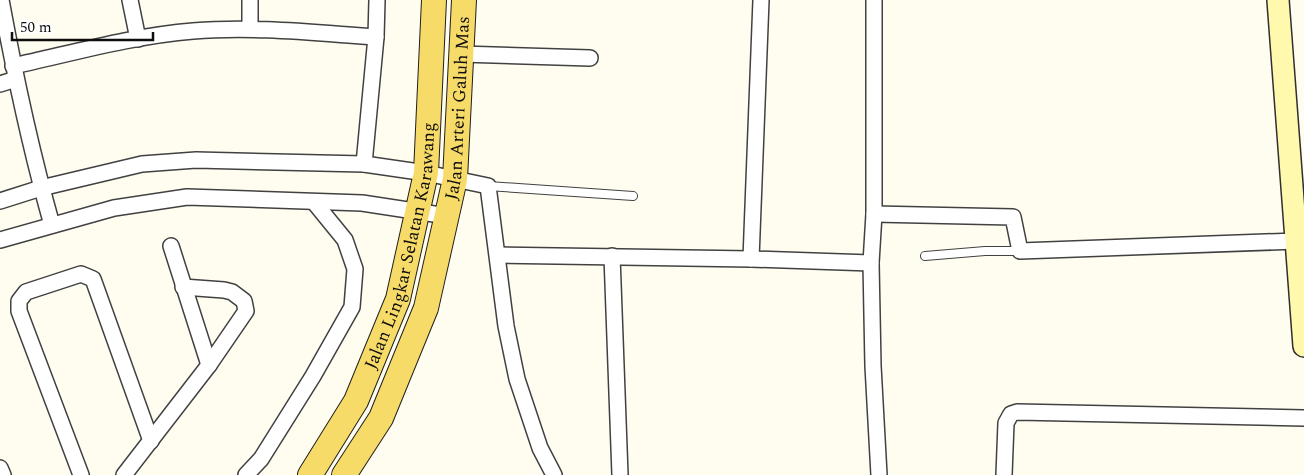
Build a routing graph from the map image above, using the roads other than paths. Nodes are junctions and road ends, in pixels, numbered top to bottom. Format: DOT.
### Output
graph roads {
  1 [pos="1,0"];
  2 [pos="130,0"];
  3 [pos="250,0"];
  4 [pos="377,0"];
  5 [pos="434,0"];
  6 [pos="464,0"];
  7 [pos="761,0"];
  8 [pos="874,0"];
  9 [pos="1278,0"];
  10 [pos="250,29"];
  11 [pos="376,37"];
  12 [pos="138,38"];
  13 [pos="462,54"];
  14 [pos="590,58"];
  15 [pos="14,72"];
  16 [pos="0,84"];
  17 [pos="364,164"];
  18 [pos="426,173"];
  19 [pos="455,179"];
  20 [pos="1298,181"];
  21 [pos="488,186"];
  22 [pos="41,188"];
  23 [pos="633,196"];
  24 [pos="0,201"];
  25 [pos="314,202"];
  26 [pos="418,211"];
  27 [pos="874,214"];
  28 [pos="447,216"];
  29 [pos="52,225"];
  30 [pos="0,240"];
  31 [pos="1296,242"];
  32 [pos="171,246"];
  33 [pos="1020,250"];
  34 [pos="498,255"];
  35 [pos="612,256"];
  36 [pos="925,256"];
  37 [pos="751,259"];
  38 [pos="871,264"];
  39 [pos="183,287"];
  40 [pos="1304,346"];
  41 [pos="209,365"];
  42 [pos="1304,418"];
  43 [pos="151,441"];
  44 [pos="0,469"];
  45 [pos="3,475"];
  46 [pos="81,475"];
  47 [pos="124,475"];
  48 [pos="246,475"];
  49 [pos="310,475"];
  50 [pos="344,475"];
  51 [pos="554,475"];
  52 [pos="620,475"];
  53 [pos="879,475"];
  54 [pos="1004,475"];
  1 -- 15 [label="street"];
  2 -- 12 [label="street"];
  3 -- 10 [label="street"];
  4 -- 11 [label="street"];
  5 -- 18 [label="main road, Jalan Lingkar Selatan Karawang"];
  6 -- 13 [label="main road, Jalan Arteri Galuh Mas"];
  7 -- 37 [label="street"];
  8 -- 27 [label="street"];
  9 -- 20 [label="street"];
  10 -- 11 [label="street"];
  10 -- 12 [label="street"];
  11 -- 17 [label="street"];
  12 -- 15 [label="street"];
  13 -- 14 [label="street"];
  13 -- 19 [label="main road, Jalan Arteri Galuh Mas"];
  15 -- 16 [label="street"];
  15 -- 22 [label="street"];
  17 -- 18 [label="street"];
  17 -- 22 [label="street"];
  18 -- 19 [label="street"];
  18 -- 26 [label="main road, Jalan Lingkar Selatan Karawang"];
  19 -- 21 [label="street"];
  19 -- 28 [label="main road, Jalan Arteri Galuh Mas"];
  20 -- 31 [label="street"];
  21 -- 23 [label="lane"];
  21 -- 34 [label="street"];
  22 -- 24 [label="street"];
  22 -- 29 [label="street"];
  25 -- 26 [label="street"];
  25 -- 29 [label="street"];
  25 -- 48 [label="street"];
  26 -- 28 [label="street"];
  26 -- 49 [label="main road, Jalan Lingkar Selatan Karawang"];
  27 -- 33 [label="street"];
  27 -- 38 [label="street"];
  28 -- 50 [label="main road, Jalan Lingkar Selatan Karawang"];
  29 -- 30 [label="street"];
  31 -- 33 [label="street"];
  31 -- 40 [label="street"];
  32 -- 39 [label="street"];
  33 -- 36 [label="lane"];
  34 -- 35 [label="street"];
  34 -- 51 [label="street"];
  35 -- 37 [label="street"];
  35 -- 52 [label="street"];
  37 -- 38 [label="street"];
  38 -- 53 [label="street"];
  39 -- 41 [label="street"];
  39 -- 41 [label="street"];
  41 -- 43 [label="street"];
  42 -- 54 [label="street"];
  43 -- 46 [label="street"];
  43 -- 47 [label="street"];
  44 -- 45 [label="street"];
}
